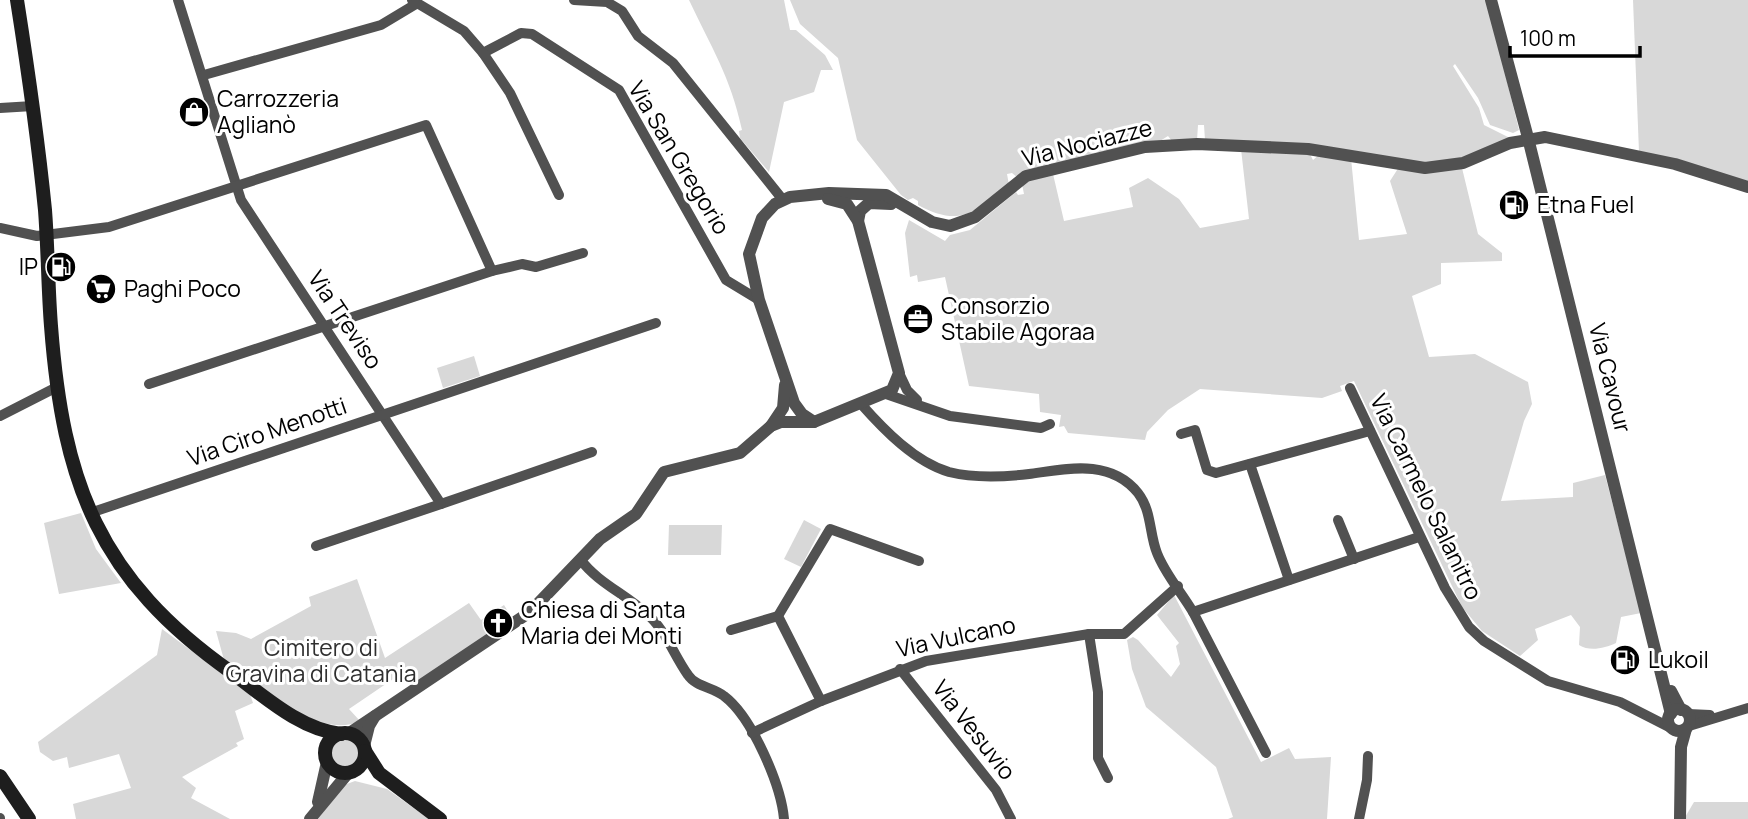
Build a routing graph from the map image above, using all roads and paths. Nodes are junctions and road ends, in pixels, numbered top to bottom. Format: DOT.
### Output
graph roads {
  1 [pos="17,0"];
  2 [pos="178,0"];
  3 [pos="574,0"];
  4 [pos="1491,0"];
  5 [pos="413,2"];
  6 [pos="483,53"];
  7 [pos="204,75"];
  8 [pos="33,106"];
  9 [pos="0,108"];
  10 [pos="1528,139"];
  11 [pos="237,186"];
  12 [pos="1748,187"];
  13 [pos="559,195"];
  14 [pos="814,196"];
  15 [pos="783,200"];
  16 [pos="908,209"];
  17 [pos="858,221"];
  18 [pos="0,228"];
  19 [pos="46,235"];
  20 [pos="583,253"];
  21 [pos="492,271"];
  22 [pos="759,300"];
  23 [pos="656,323"];
  24 [pos="324,326"];
  25 [pos="899,373"];
  26 [pos="786,383"];
  27 [pos="149,384"];
  28 [pos="57,387"];
  29 [pos="1350,388"];
  30 [pos="886,394"];
  31 [pos="862,404"];
  32 [pos="928,408"];
  33 [pos="384,415"];
  34 [pos="0,416"];
  35 [pos="820,420"];
  36 [pos="1050,424"];
  37 [pos="771,426"];
  38 [pos="1370,431"];
  39 [pos="1181,434"];
  40 [pos="592,452"];
  41 [pos="1250,464"];
  42 [pos="440,504"];
  43 [pos="90,513"];
  44 [pos="1338,520"];
  45 [pos="1419,537"];
  46 [pos="316,546"];
  47 [pos="580,559"];
  48 [pos="1354,559"];
  49 [pos="919,561"];
  50 [pos="1289,580"];
  51 [pos="1178,586"];
  52 [pos="1193,612"];
  53 [pos="778,616"];
  54 [pos="732,630"];
  55 [pos="1089,634"];
  56 [pos="900,669"];
  57 [pos="821,701"];
  58 [pos="1748,708"];
  59 [pos="292,715"];
  60 [pos="375,716"];
  61 [pos="1679,721"];
  62 [pos="752,733"];
  63 [pos="344,734"];
  64 [pos="364,749"];
  65 [pos="1266,754"];
  66 [pos="1368,756"];
  67 [pos="327,760"];
  68 [pos="351,775"];
  69 [pos="0,776"];
  70 [pos="1108,778"];
  71 [pos="400,792"];
  72 [pos="313,814"];
  73 [pos="29,819"];
  74 [pos="440,819"];
  75 [pos="784,819"];
  76 [pos="1012,819"];
  77 [pos="1359,819"];
  78 [pos="1680,819"];
  1 -- 8 [label="main road"];
  2 -- 7 [label="street, Via Treviso"];
  3 -- 15 [label="street"];
  4 -- 10 [label="street"];
  5 -- 6 [label="street"];
  5 -- 7 [label="street"];
  6 -- 13 [label="street"];
  6 -- 22 [label="street, Via San Gregorio"];
  7 -- 11 [label="street, Via Treviso"];
  8 -- 9 [label="street"];
  8 -- 19 [label="main road"];
  10 -- 12 [label="street, Via Nociazze"];
  10 -- 16 [label="street, Via Nociazze"];
  10 -- 61 [label="street, Via Cavour"];
  11 -- 19 [label="street"];
  11 -- 21 [label="street"];
  11 -- 24 [label="street, Via Treviso"];
  14 -- 15 [label="street, Via Nociazze"];
  14 -- 16 [label="street, Via Nociazze"];
  14 -- 17 [label="street"];
  15 -- 22 [label="street"];
  16 -- 17 [label="street"];
  17 -- 25 [label="street"];
  18 -- 19 [label="street"];
  19 -- 28 [label="main road"];
  20 -- 21 [label="street"];
  21 -- 24 [label="street"];
  22 -- 26 [label="street"];
  23 -- 33 [label="street, Via Ciro Menotti"];
  24 -- 27 [label="street"];
  24 -- 33 [label="street, Via Treviso"];
  25 -- 30 [label="street"];
  25 -- 32 [label="street"];
  26 -- 35 [label="street"];
  26 -- 37 [label="street"];
  28 -- 34 [label="street"];
  28 -- 43 [label="main road"];
  29 -- 38 [label="street, Via Carmelo Salanitro"];
  30 -- 31 [label="street"];
  30 -- 32 [label="street"];
  31 -- 35 [label="street"];
  31 -- 51 [label="street"];
  32 -- 36 [label="street"];
  33 -- 42 [label="street, Via Treviso"];
  33 -- 43 [label="street, Via Ciro Menotti"];
  35 -- 37 [label="street"];
  37 -- 47 [label="street"];
  38 -- 41 [label="street"];
  38 -- 45 [label="street, Via Carmelo Salanitro"];
  39 -- 41 [label="street"];
  40 -- 42 [label="street"];
  41 -- 50 [label="street"];
  42 -- 46 [label="street"];
  43 -- 59 [label="main road"];
  44 -- 48 [label="street"];
  45 -- 48 [label="street"];
  45 -- 61 [label="street, Via Carmelo Salanitro"];
  47 -- 60 [label="street"];
  47 -- 62 [label="street"];
  48 -- 50 [label="street"];
  49 -- 53 [label="street"];
  50 -- 52 [label="street"];
  51 -- 52 [label="street"];
  51 -- 55 [label="street, Via Vulcano"];
  52 -- 65 [label="street"];
  53 -- 54 [label="street"];
  53 -- 57 [label="street"];
  55 -- 56 [label="street, Via Vulcano"];
  55 -- 70 [label="street"];
  56 -- 57 [label="street, Via Vulcano"];
  56 -- 76 [label="street, Via Vesuvio"];
  57 -- 62 [label="street, Via Vulcano"];
  58 -- 61 [label="street"];
  59 -- 63 [label="main road"];
  59 -- 67 [label="main road"];
  60 -- 63 [label="street"];
  60 -- 64 [label="street"];
  61 -- 78 [label="street"];
  62 -- 75 [label="street"];
  63 -- 64 [label="main road"];
  63 -- 67 [label="main road"];
  64 -- 68 [label="main road"];
  64 -- 71 [label="main road"];
  66 -- 77 [label="street"];
  67 -- 68 [label="main road"];
  67 -- 72 [label="street"];
  68 -- 71 [label="main road"];
  68 -- 72 [label="street"];
  69 -- 73 [label="main road"];
  71 -- 74 [label="main road"];
}
